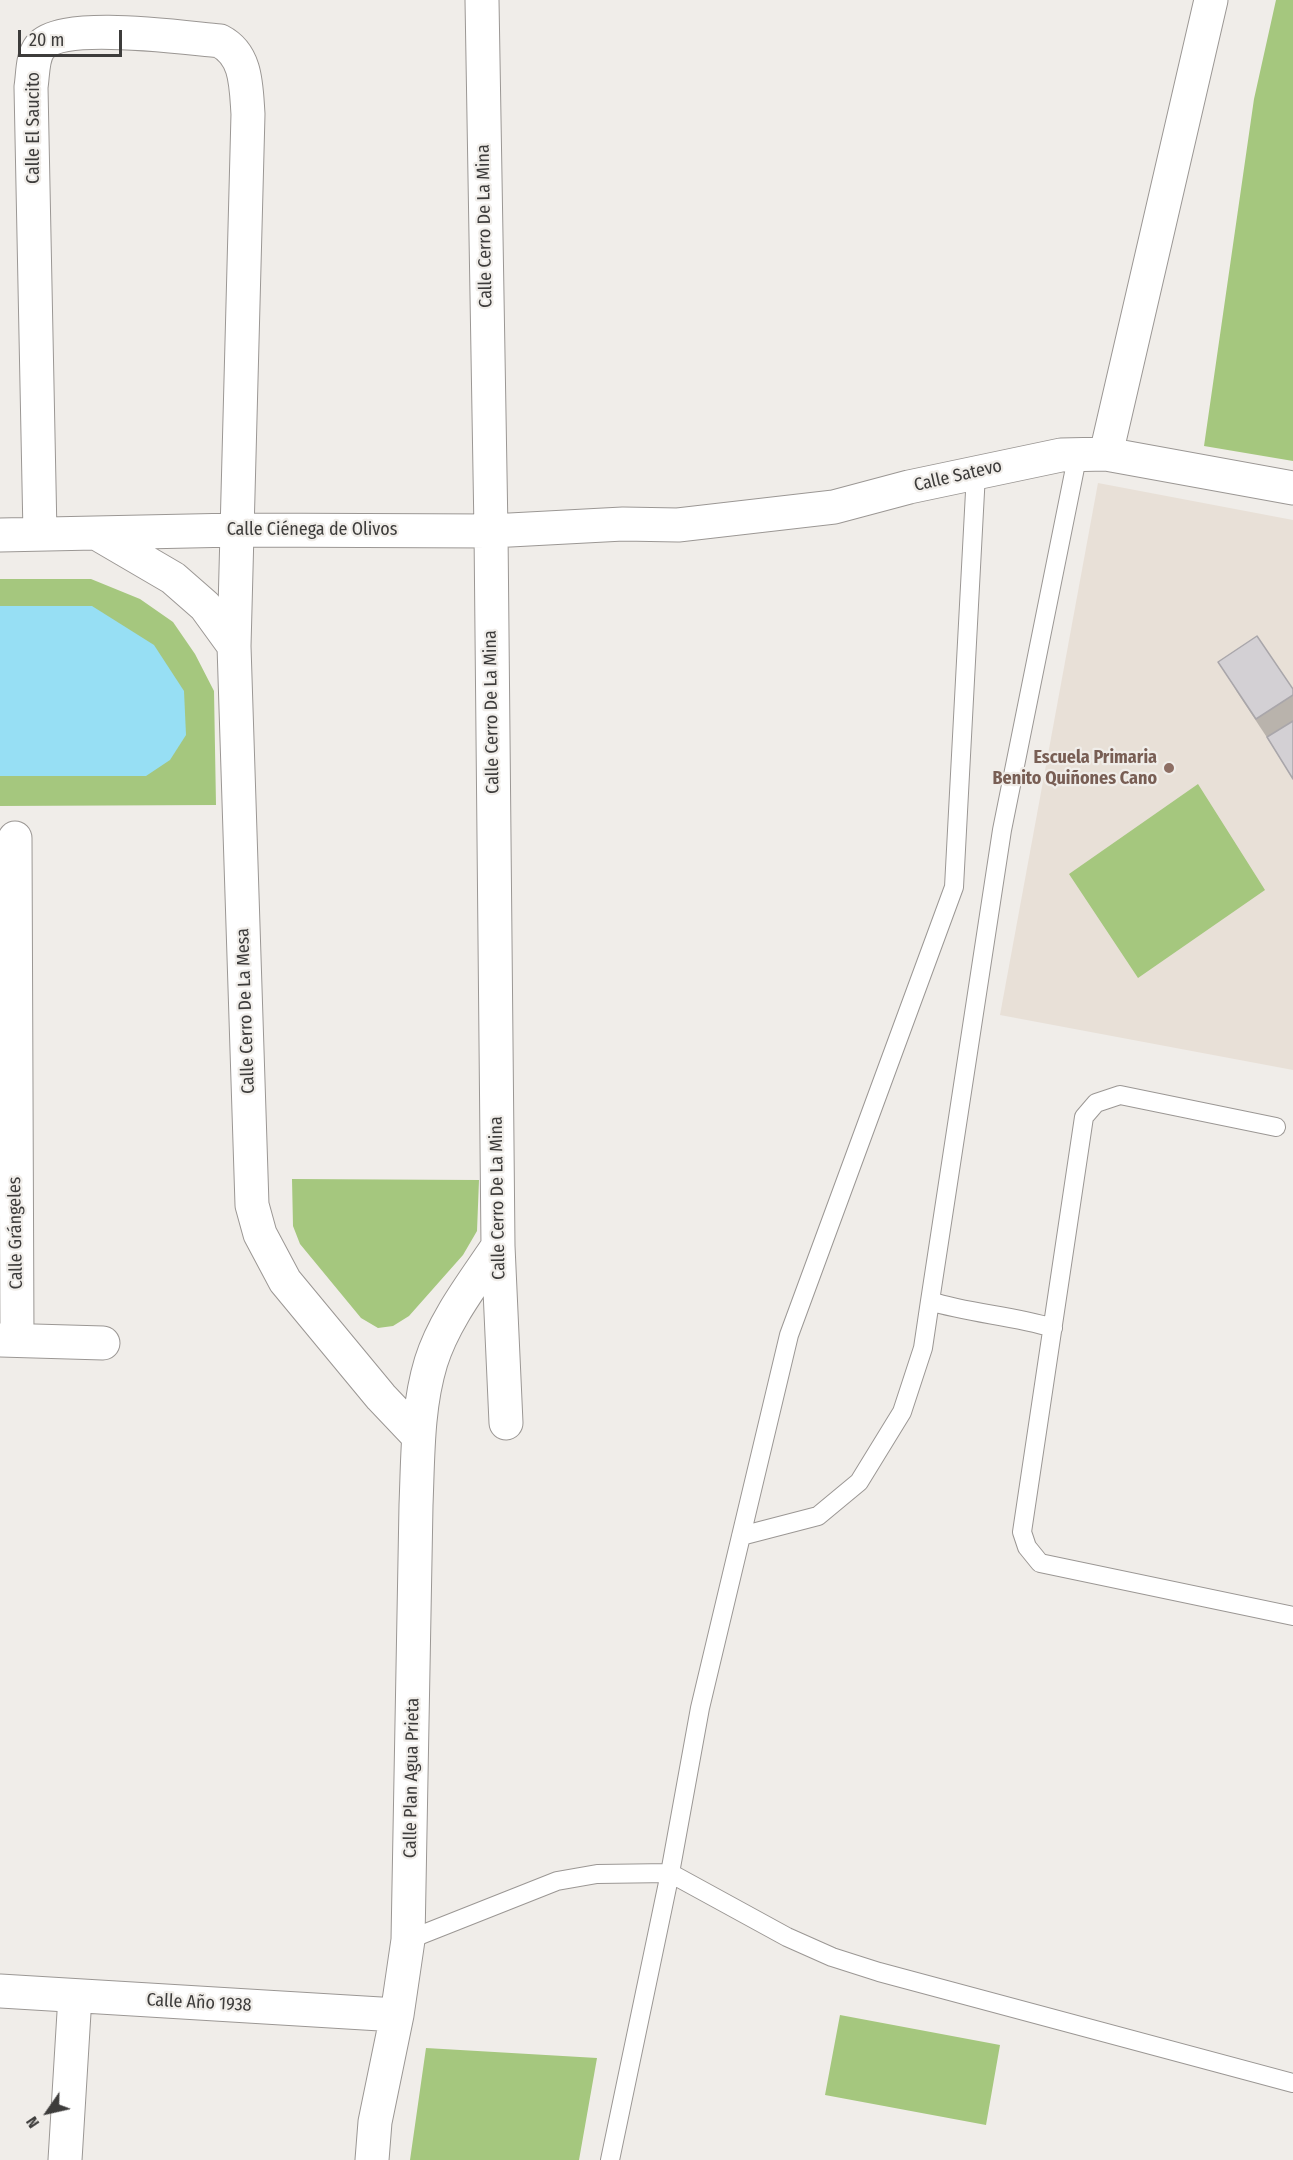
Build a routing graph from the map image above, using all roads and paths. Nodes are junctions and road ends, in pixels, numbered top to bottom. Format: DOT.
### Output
graph roads {
  1 [pos="482,0"];
  2 [pos="1211,0"];
  3 [pos="1092,454"];
  4 [pos="976,473"];
  5 [pos="1293,488"];
  6 [pos="623,524"];
  7 [pos="237,530"];
  8 [pos="491,531"];
  9 [pos="96,533"];
  10 [pos="40,534"];
  11 [pos="0,535"];
  12 [pos="234,645"];
  13 [pos="15,838"];
  14 [pos="1276,1127"];
  15 [pos="498,1246"];
  16 [pos="930,1301"];
  17 [pos="1053,1328"];
  18 [pos="9,1340"];
  19 [pos="103,1342"];
  20 [pos="506,1423"];
  21 [pos="418,1436"];
  22 [pos="741,1536"];
  23 [pos="1293,1616"];
  24 [pos="670,1873"];
  25 [pos="408,1940"];
  26 [pos="0,1991"];
  27 [pos="75,1996"];
  28 [pos="397,2014"];
  29 [pos="1293,2083"];
  30 [pos="65,2160"];
  31 [pos="372,2160"];
  32 [pos="610,2160"];
  1 -- 8 [label="street, Calle Cerro De La Mina"];
  2 -- 3 [label="street"];
  3 -- 4 [label="street, Calle Satevo"];
  3 -- 5 [label="street, Calle Satevo"];
  3 -- 16 [label="lane"];
  4 -- 6 [label="street, Calle Satevo"];
  4 -- 22 [label="lane"];
  6 -- 8 [label="street, Calle Ciénega de Olivos"];
  7 -- 8 [label="street, Calle Ciénega de Olivos"];
  7 -- 9 [label="street, Calle Ciénega de Olivos"];
  7 -- 10 [label="street, Calle El Saucito"];
  7 -- 12 [label="street, Calle Cerro De La Mesa"];
  8 -- 15 [label="street, Calle Cerro De La Mina"];
  9 -- 10 [label="street, Calle Ciénega de Olivos"];
  9 -- 12 [label="street"];
  10 -- 11 [label="street, Calle Ciénega de Olivos"];
  12 -- 21 [label="street, Calle Cerro De La Mesa"];
  13 -- 18 [label="street, Calle Grángeles"];
  14 -- 17 [label="lane"];
  15 -- 20 [label="street, Calle Cerro De La Mina"];
  15 -- 21 [label="street, Calle Plan Agua Prieta"];
  16 -- 17 [label="lane"];
  16 -- 22 [label="lane"];
  17 -- 23 [label="lane"];
  18 -- 19 [label="street"];
  21 -- 25 [label="street, Calle Plan Agua Prieta"];
  22 -- 24 [label="lane"];
  24 -- 25 [label="lane"];
  24 -- 29 [label="lane"];
  24 -- 32 [label="lane"];
  25 -- 28 [label="street, Calle Plan Agua Prieta"];
  26 -- 27 [label="street, Calle Año 1938"];
  27 -- 28 [label="street, Calle Año 1938"];
  27 -- 30 [label="street"];
  28 -- 31 [label="street, Calle Plan Agua Prieta"];
}
